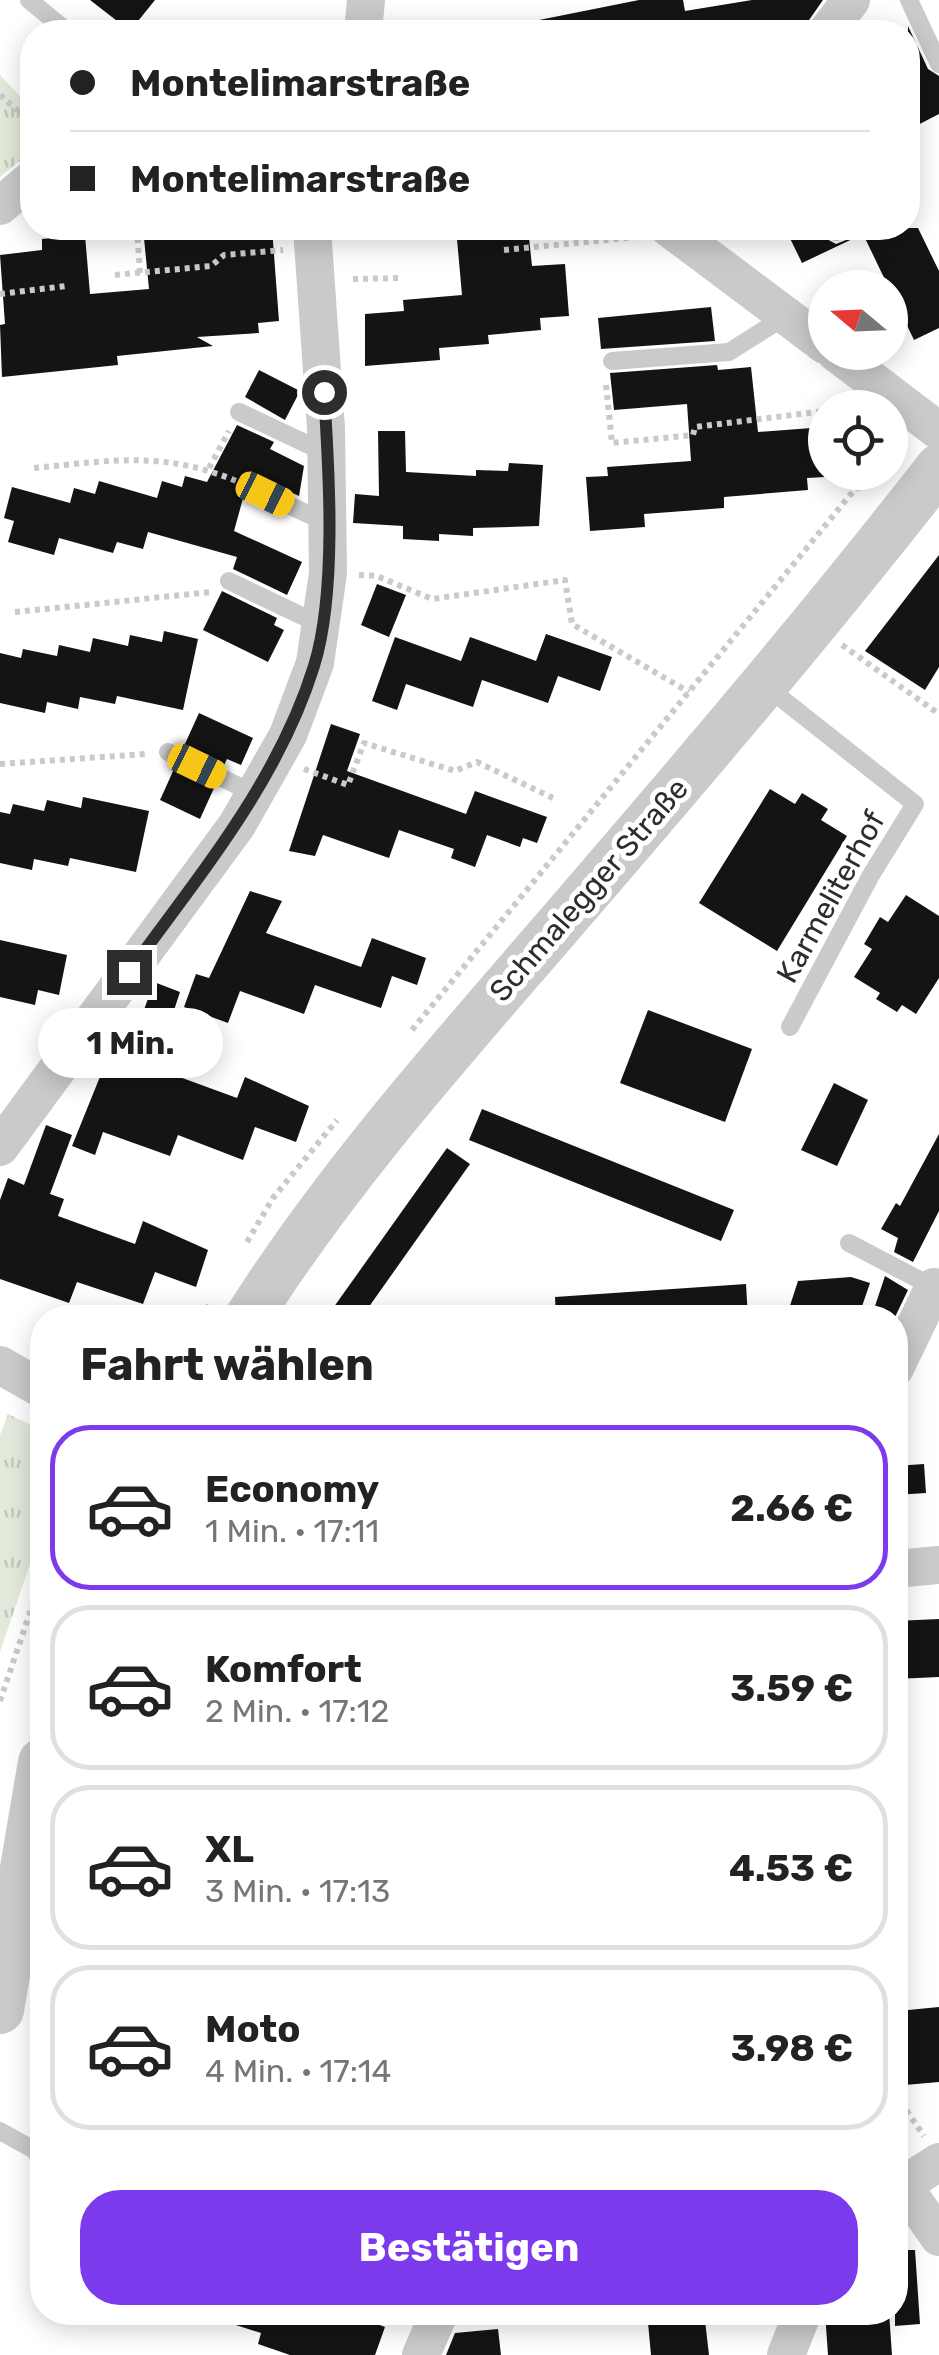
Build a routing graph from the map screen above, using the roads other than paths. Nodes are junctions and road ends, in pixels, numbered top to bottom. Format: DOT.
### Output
graph roads {
  1 [pos="29,0"];
  2 [pos="53,20"];
  3 [pos="920,25"];
  4 [pos="939,64"];
  5 [pos="20,188"];
  6 [pos="0,206"];
  7 [pos="313,240"];
  8 [pos="686,240"];
  9 [pos="786,316"];
  10 [pos="808,332"];
  11 [pos="612,361"];
  12 [pos="859,370"];
  13 [pos="239,412"];
  14 [pos="939,430"];
  15 [pos="326,454"];
  16 [pos="939,468"];
  17 [pos="265,494"];
  18 [pos="327,524"];
  19 [pos="230,581"];
  20 [pos="320,625"];
  21 [pos="765,686"];
  22 [pos="168,752"];
  23 [pos="255,794"];
  24 [pos="790,1027"];
  25 [pos="0,1147"];
  26 [pos="849,1243"];
  27 [pos="936,1288"];
  28 [pos="234,1305"];
  29 [pos="908,1343"];
  30 [pos="0,1364"];
  31 [pos="30,1382"];
  32 [pos="939,1565"];
  33 [pos="908,1568"];
  34 [pos="30,1839"];
  35 [pos="20,1893"];
  36 [pos="0,2010"];
  37 [pos="0,2131"];
  38 [pos="30,2148"];
  39 [pos="934,2152"];
  40 [pos="908,2174"];
  41 [pos="908,2196"];
  42 [pos="939,2237"];
  43 [pos="430,2325"];
  44 [pos="797,2325"];
  45 [pos="421,2355"];
  46 [pos="786,2355"];
  1 -- 2 [label="lane"];
  3 -- 4 [label="lane"];
  5 -- 6 [label="street"];
  7 -- 15 [label="street"];
  8 -- 9 [label="street"];
  9 -- 10 [label="street"];
  9 -- 11 [label="lane"];
  12 -- 14 [label="street"];
  13 -- 15 [label="lane"];
  15 -- 18 [label="street"];
  16 -- 21 [label="street, Schmalegger Straße"];
  17 -- 18 [label="lane"];
  18 -- 20 [label="street"];
  19 -- 20 [label="lane"];
  20 -- 23 [label="street"];
  21 -- 24 [label="lane, Karmeliterhof"];
  21 -- 28 [label="street, Schmalegger Straße"];
  22 -- 23 [label="lane"];
  23 -- 25 [label="street"];
  26 -- 27 [label="lane"];
  27 -- 29 [label="street"];
  30 -- 31 [label="street"];
  32 -- 33 [label="street"];
  34 -- 35 [label="street"];
  35 -- 36 [label="street"];
  37 -- 38 [label="lane"];
  39 -- 40 [label="street"];
  41 -- 42 [label="street"];
  43 -- 45 [label="street"];
  44 -- 46 [label="street"];
}
